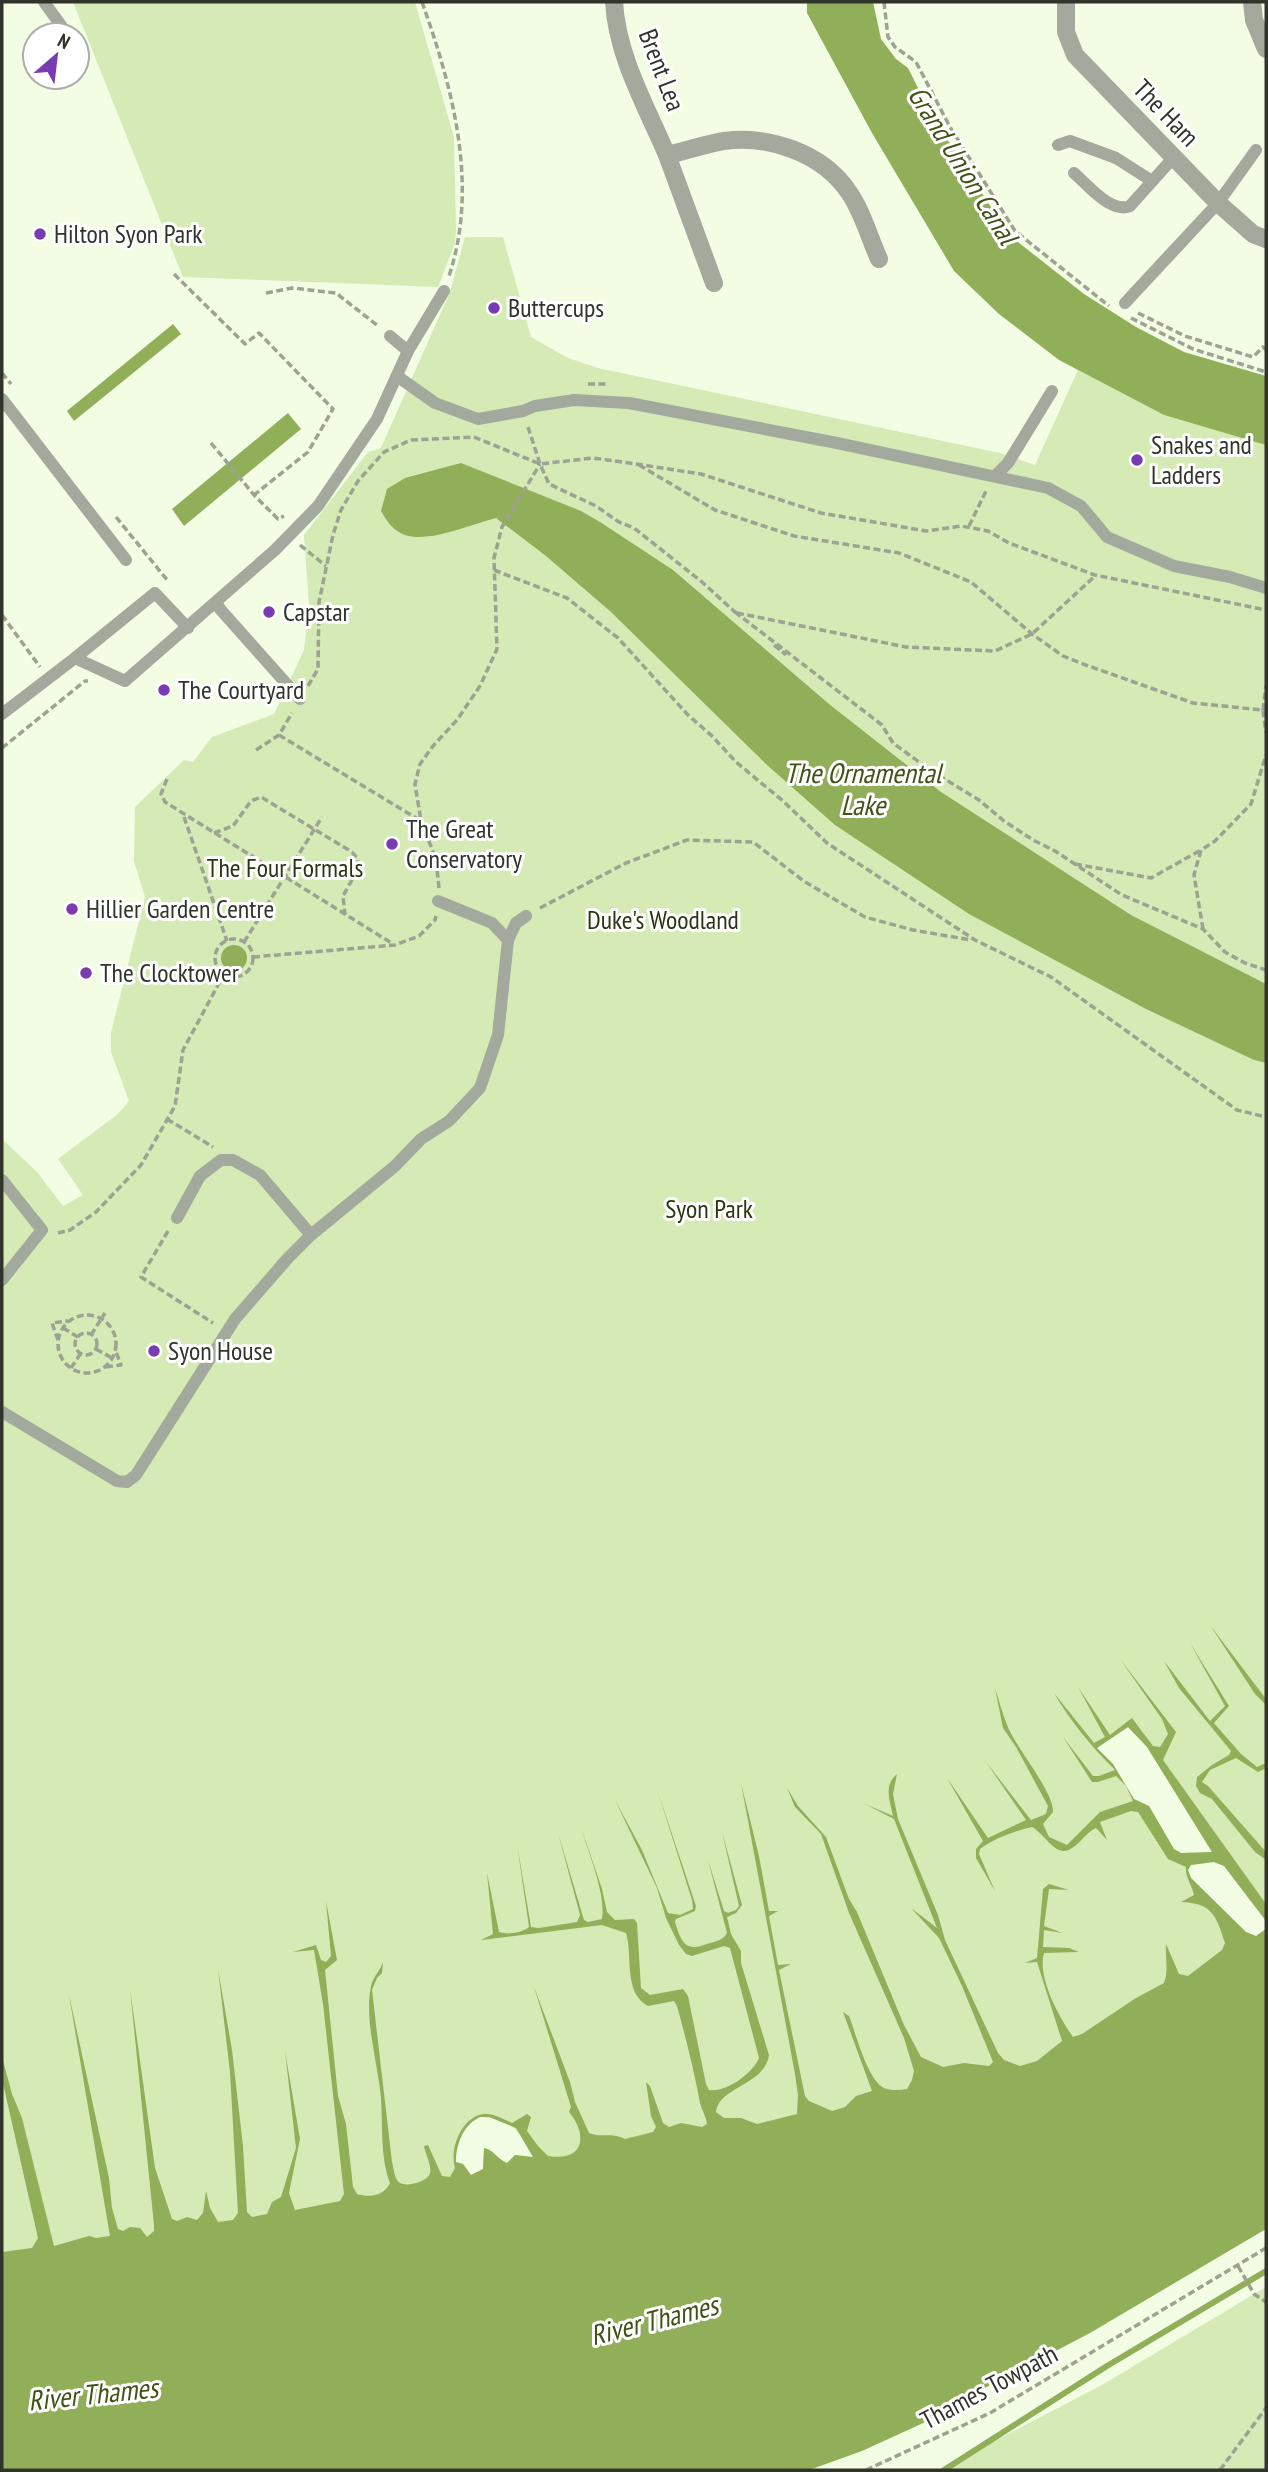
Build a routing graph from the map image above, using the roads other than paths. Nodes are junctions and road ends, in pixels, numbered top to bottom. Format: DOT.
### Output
graph roads {
  1 [pos="44,2"];
  2 [pos="614,2"];
  3 [pos="1066,2"];
  4 [pos="1252,2"];
  5 [pos="58,21"];
  6 [pos="1266,49"];
  7 [pos="1058,145"];
  8 [pos="1256,150"];
  9 [pos="667,155"];
  10 [pos="1173,158"];
  11 [pos="1074,173"];
  12 [pos="1152,181"];
  13 [pos="1218,203"];
  14 [pos="1266,239"];
  15 [pos="879,259"];
  16 [pos="715,283"];
  17 [pos="444,291"];
  18 [pos="1126,308"];
  19 [pos="390,336"];
  20 [pos="408,351"];
  21 [pos="397,376"];
  22 [pos="1052,391"];
  23 [pos="2,399"];
  24 [pos="995,476"];
  25 [pos="126,560"];
  26 [pos="1266,588"];
  27 [pos="216,602"];
  28 [pos="188,628"];
  29 [pos="75,658"];
  30 [pos="300,699"];
  31 [pos="2,714"];
  32 [pos="438,901"];
  33 [pos="526,916"];
  34 [pos="508,940"];
  35 [pos="2,1180"];
  36 [pos="177,1218"];
  37 [pos="311,1235"];
  38 [pos="2,1280"];
  39 [pos="2,1412"];
  1 -- 5 [label="lane"];
  2 -- 9 [label="street, Brent Lea"];
  3 -- 10 [label="street, The Ham"];
  4 -- 6 [label="street"];
  7 -- 12 [label="lane"];
  8 -- 13 [label="lane"];
  9 -- 15 [label="street"];
  9 -- 16 [label="street, Brent Lea"];
  10 -- 12 [label="lane"];
  10 -- 13 [label="street, The Ham"];
  11 -- 12 [label="lane"];
  13 -- 14 [label="street, The Ham"];
  13 -- 18 [label="lane"];
  17 -- 20 [label="lane"];
  19 -- 20 [label="lane"];
  20 -- 21 [label="lane"];
  21 -- 24 [label="lane"];
  21 -- 27 [label="lane"];
  22 -- 24 [label="lane"];
  23 -- 25 [label="lane"];
  24 -- 26 [label="lane"];
  27 -- 28 [label="lane"];
  27 -- 30 [label="lane"];
  28 -- 29 [label="lane"];
  28 -- 29 [label="lane"];
  29 -- 31 [label="lane"];
  32 -- 34 [label="lane"];
  33 -- 34 [label="lane"];
  34 -- 37 [label="lane"];
  35 -- 38 [label="lane"];
  36 -- 37 [label="lane"];
  37 -- 39 [label="lane"];
}
